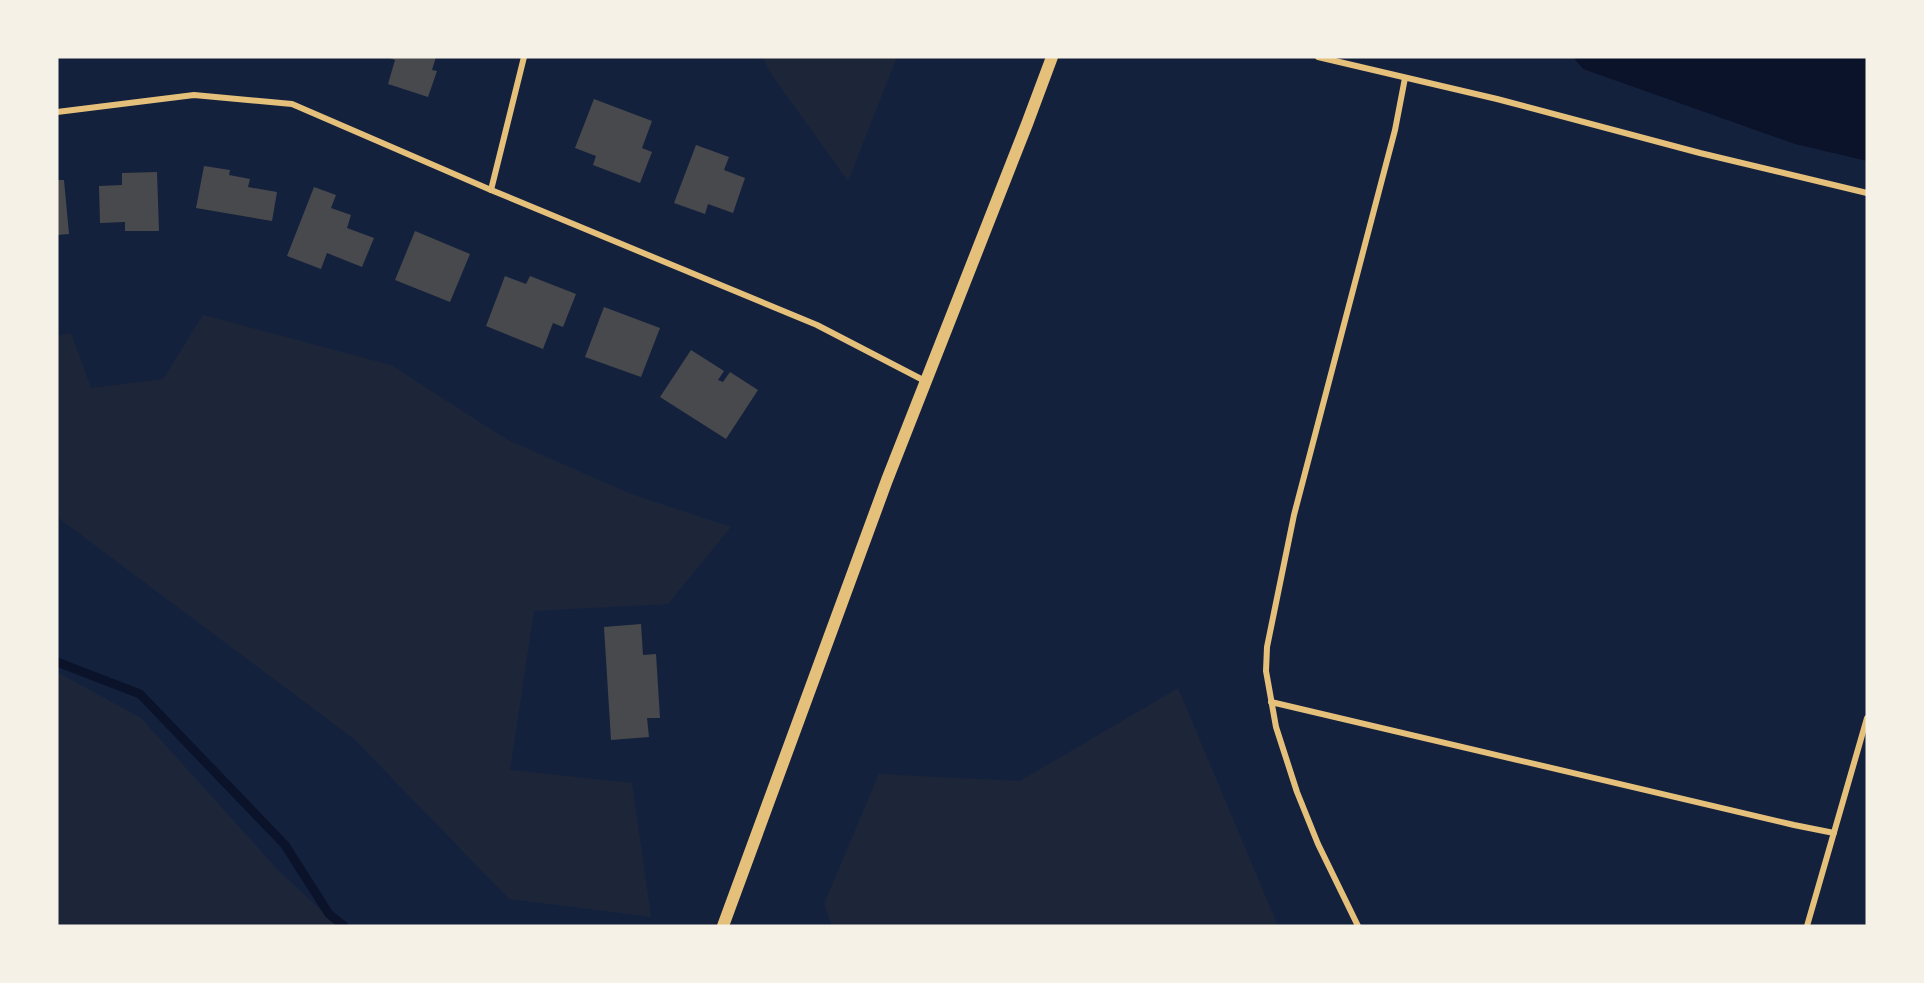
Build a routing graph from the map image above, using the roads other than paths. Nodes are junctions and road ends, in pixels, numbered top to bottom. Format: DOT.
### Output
graph roads {
  1 [pos="524,57"];
  2 [pos="1052,57"];
  3 [pos="1318,57"];
  4 [pos="1405,78"];
  5 [pos="57,112"];
  6 [pos="491,190"];
  7 [pos="1867,193"];
  8 [pos="925,381"];
  9 [pos="1271,702"];
  10 [pos="1867,718"];
  11 [pos="1834,833"];
  12 [pos="724,924"];
  13 [pos="1358,926"];
  14 [pos="1807,926"];
  1 -- 6 [label="street"];
  2 -- 8 [label="main road"];
  3 -- 4 [label="street"];
  4 -- 7 [label="street"];
  4 -- 9 [label="street"];
  5 -- 6 [label="street"];
  6 -- 8 [label="street"];
  8 -- 12 [label="main road"];
  9 -- 11 [label="street"];
  9 -- 13 [label="street"];
  10 -- 11 [label="street"];
  11 -- 14 [label="street"];
}
